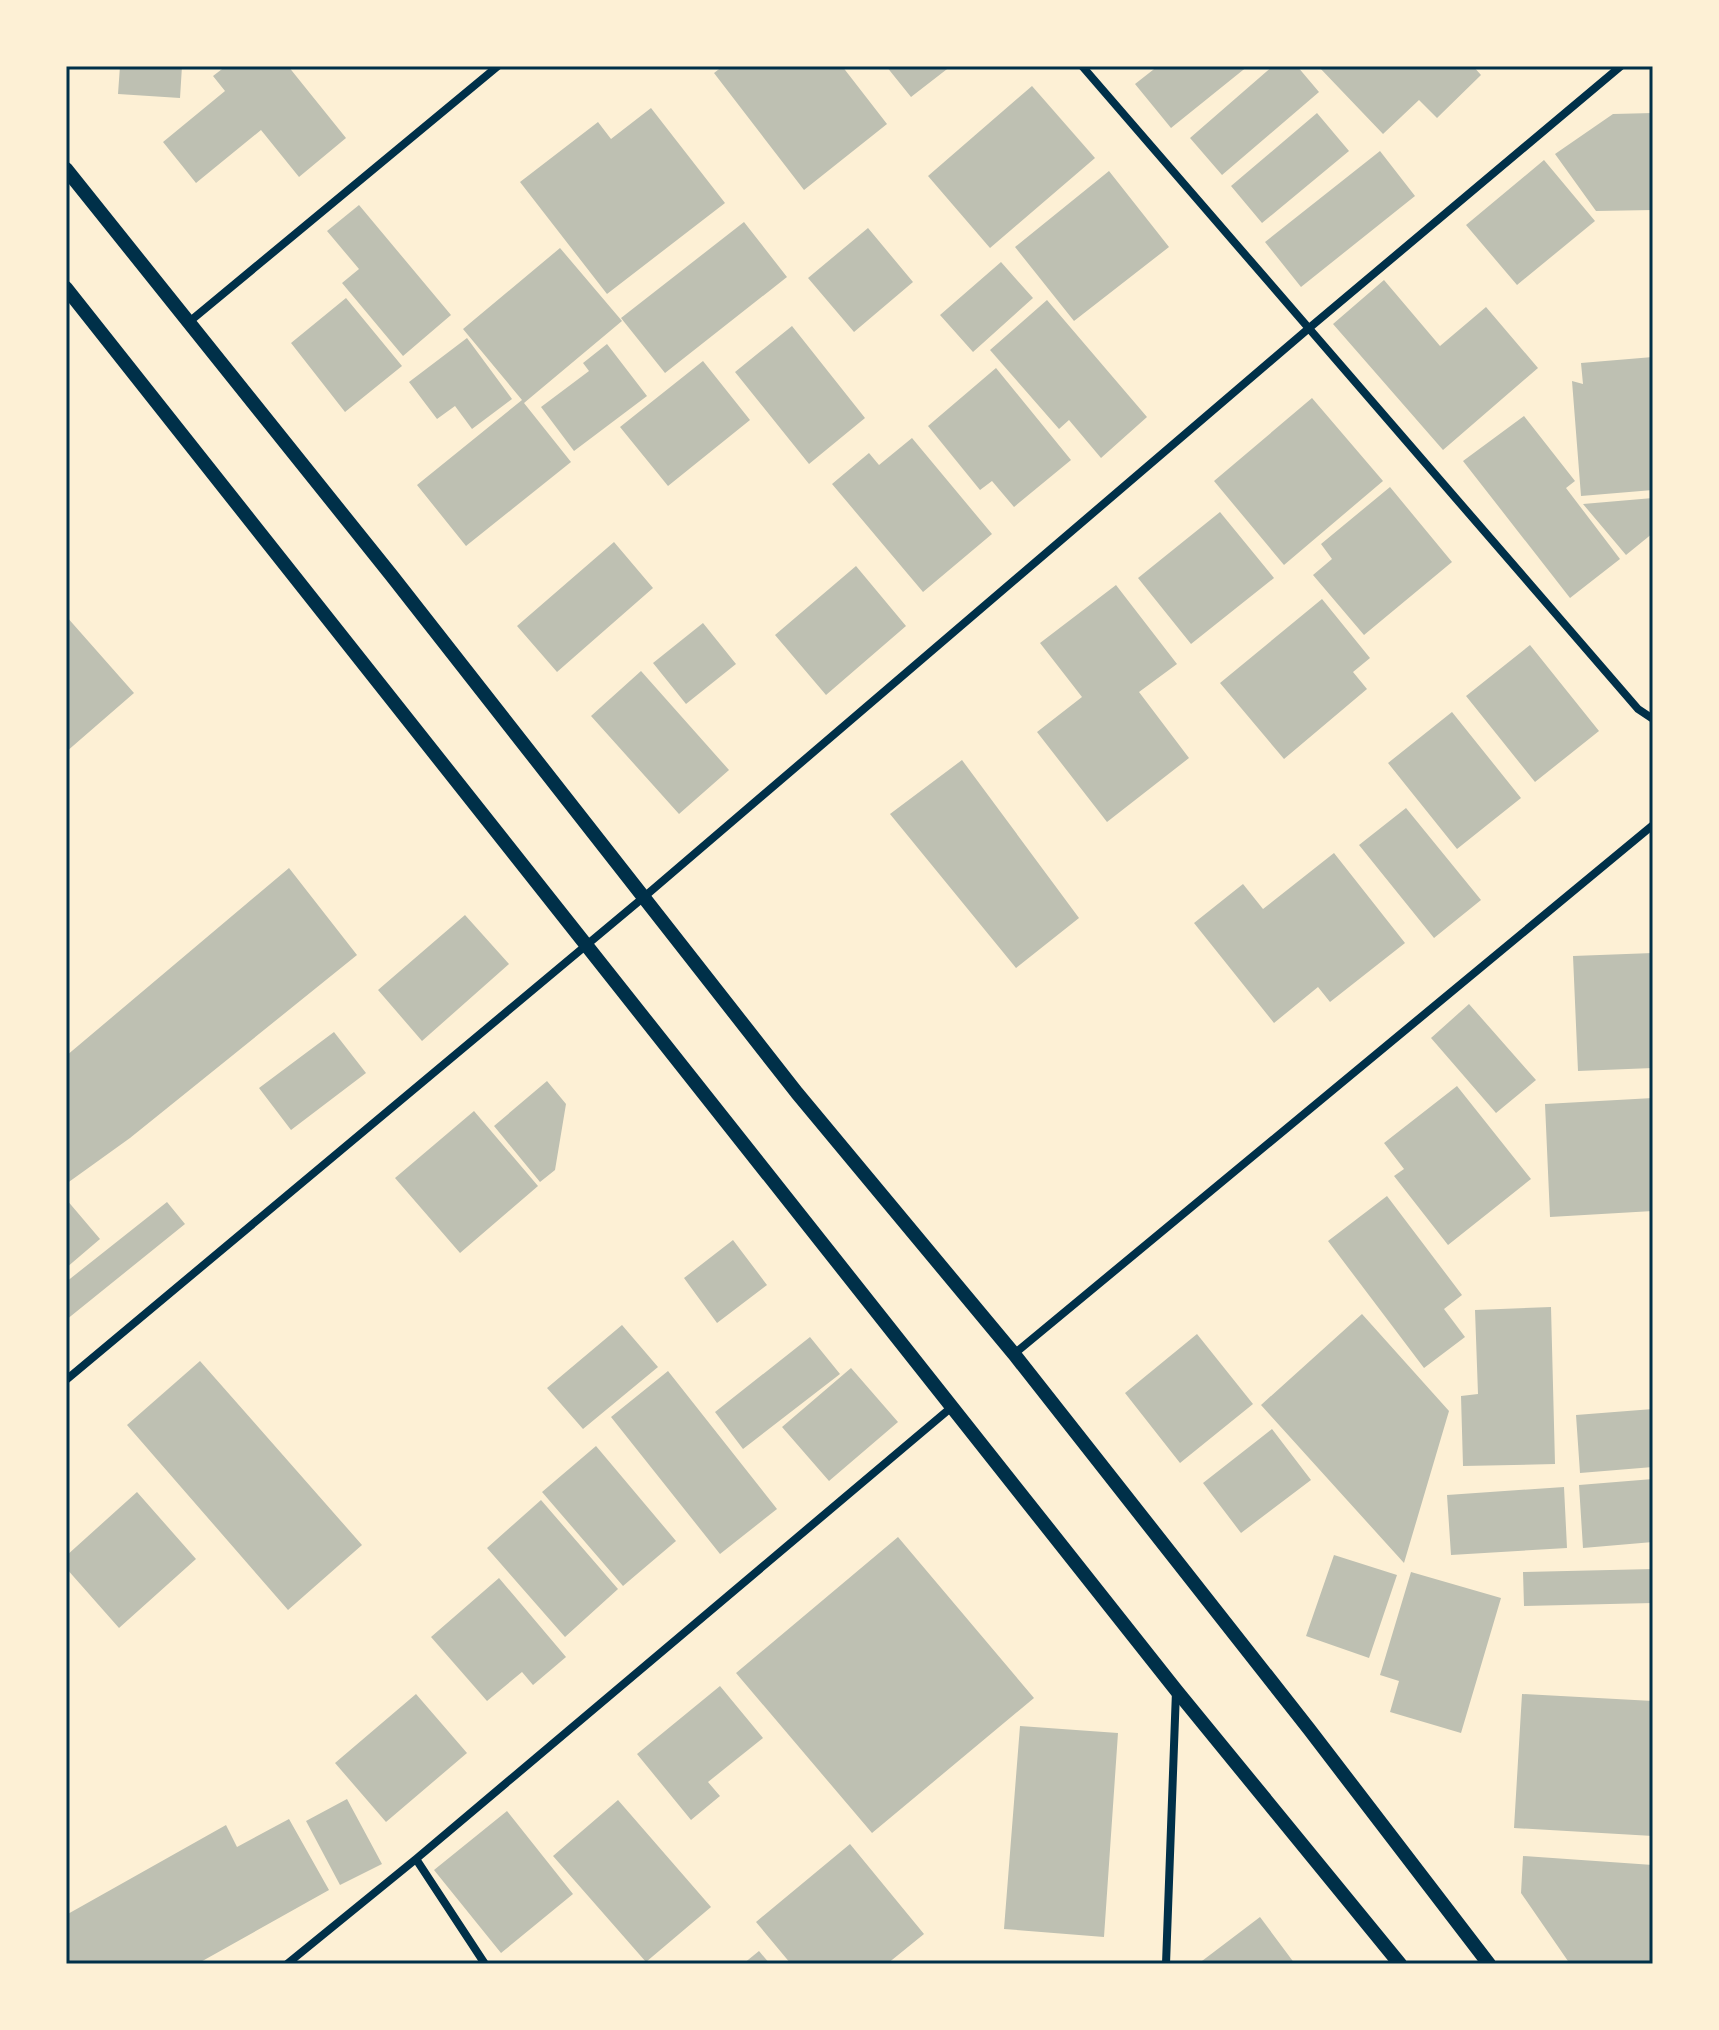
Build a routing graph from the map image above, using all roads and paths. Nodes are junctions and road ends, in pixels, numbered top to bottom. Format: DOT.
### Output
graph roads {
  1 [pos="498,66"];
  2 [pos="1082,66"];
  3 [pos="1621,66"];
  4 [pos="66,169"];
  5 [pos="66,288"];
  6 [pos="189,322"];
  7 [pos="1308,329"];
  8 [pos="1653,719"];
  9 [pos="1653,825"];
  10 [pos="644,897"];
  11 [pos="587,945"];
  12 [pos="1014,1354"];
  13 [pos="66,1380"];
  14 [pos="954,1406"];
  15 [pos="1176,1690"];
  16 [pos="416,1859"];
  17 [pos="287,1964"];
  18 [pos="485,1964"];
  19 [pos="1166,1964"];
  20 [pos="1400,1964"];
  21 [pos="1489,1964"];
  1 -- 6 [label="street"];
  2 -- 7 [label="street"];
  3 -- 7 [label="street"];
  4 -- 6 [label="street"];
  5 -- 11 [label="street"];
  6 -- 10 [label="street"];
  7 -- 8 [label="street"];
  7 -- 10 [label="street"];
  9 -- 12 [label="street"];
  10 -- 11 [label="street"];
  10 -- 12 [label="street"];
  11 -- 13 [label="street"];
  11 -- 14 [label="street"];
  12 -- 21 [label="street"];
  14 -- 15 [label="street"];
  14 -- 16 [label="street"];
  15 -- 19 [label="street"];
  15 -- 20 [label="street"];
  16 -- 17 [label="street"];
  16 -- 18 [label="street"];
}
